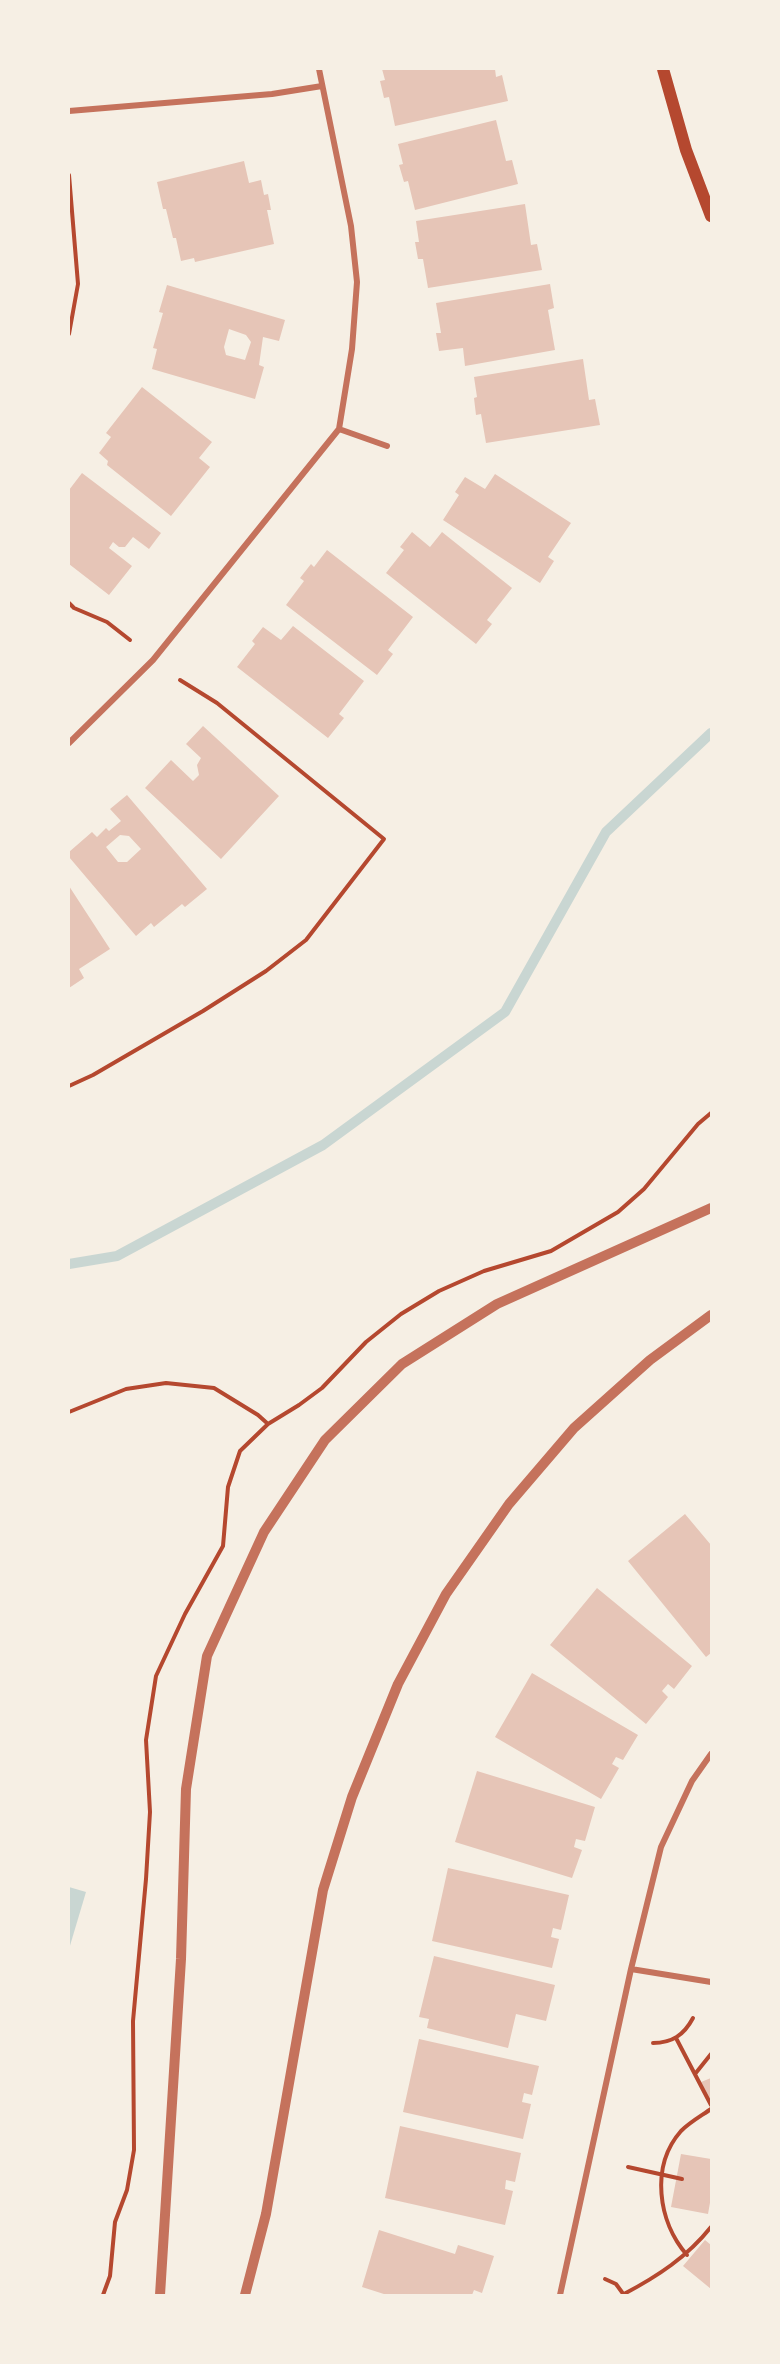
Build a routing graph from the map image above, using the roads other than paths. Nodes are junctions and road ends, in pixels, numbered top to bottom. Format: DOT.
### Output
graph roads {
  1 [pos="319,69"];
  2 [pos="663,69"];
  3 [pos="322,86"];
  4 [pos="69,111"];
  5 [pos="711,216"];
  6 [pos="339,429"];
  7 [pos="387,446"];
  8 [pos="69,743"];
  9 [pos="711,1208"];
  10 [pos="711,1315"];
  11 [pos="711,1754"];
  12 [pos="631,1969"];
  13 [pos="711,1982"];
  14 [pos="160,2295"];
  15 [pos="245,2295"];
  16 [pos="560,2295"];
  1 -- 3 [label="street"];
  2 -- 5 [label="main road"];
  3 -- 4 [label="street"];
  3 -- 6 [label="street"];
  6 -- 7 [label="street"];
  6 -- 8 [label="street"];
  9 -- 14 [label="street"];
  10 -- 15 [label="street"];
  11 -- 12 [label="street"];
  12 -- 13 [label="street"];
  12 -- 16 [label="street"];
}
